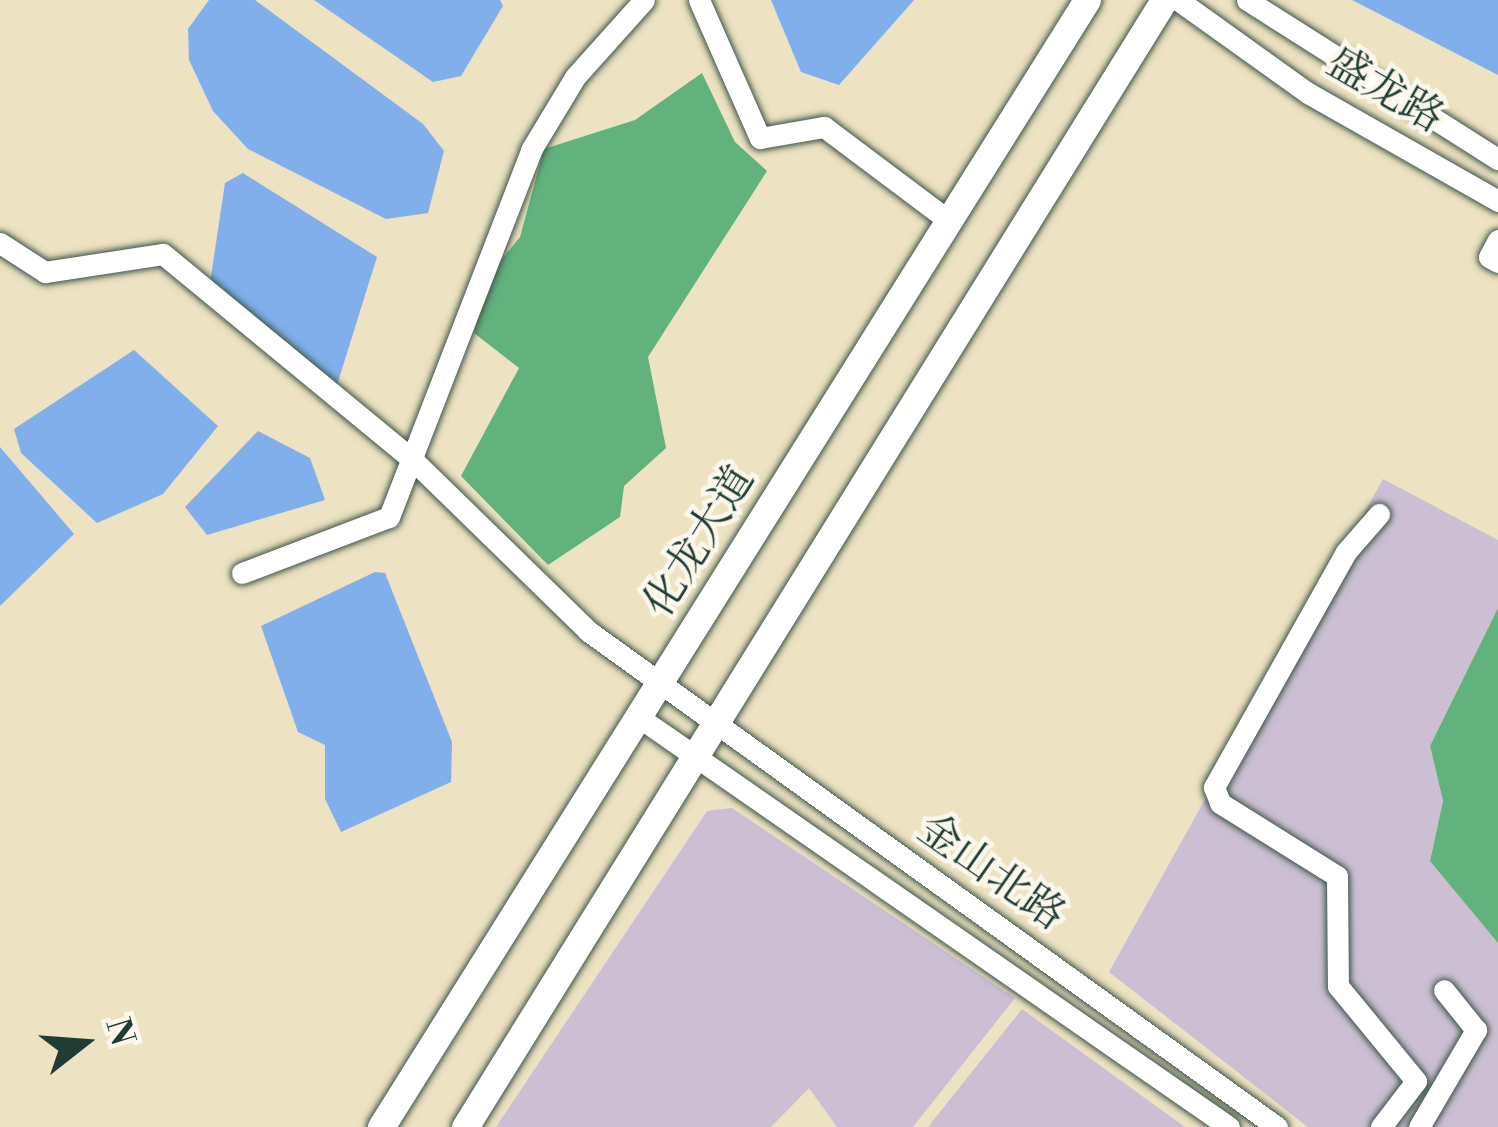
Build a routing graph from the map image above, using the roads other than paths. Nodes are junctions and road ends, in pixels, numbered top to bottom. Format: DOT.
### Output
graph roads {
  1 [pos="644,0"];
  2 [pos="699,0"];
  3 [pos="1087,0"];
  4 [pos="1164,0"];
  5 [pos="1178,0"];
  6 [pos="1247,0"];
  7 [pos="1498,159"];
  8 [pos="1498,201"];
  9 [pos="949,221"];
  10 [pos="1498,241"];
  11 [pos="0,243"];
  12 [pos="1498,262"];
  13 [pos="415,462"];
  14 [pos="1379,514"];
  15 [pos="242,573"];
  16 [pos="659,687"];
  17 [pos="640,718"];
  18 [pos="711,723"];
  19 [pos="689,758"];
  20 [pos="1444,990"];
  21 [pos="471,1125"];
  22 [pos="381,1127"];
  23 [pos="1229,1127"];
  24 [pos="1277,1127"];
  25 [pos="1381,1127"];
  26 [pos="1419,1127"];
  1 -- 13 [label="street"];
  2 -- 9 [label="street"];
  3 -- 9 [label="main road, 化龙大道"];
  4 -- 18 [label="main road"];
  5 -- 8 [label="street, 盛龙路"];
  6 -- 7 [label="street, 盛龙路"];
  9 -- 16 [label="main road, 化龙大道"];
  10 -- 12 [label="street"];
  11 -- 13 [label="street, 金山北路"];
  13 -- 15 [label="street"];
  13 -- 16 [label="street, 金山北路"];
  14 -- 25 [label="street"];
  16 -- 17 [label="main road, 化龙大道"];
  16 -- 18 [label="street, 金山北路"];
  17 -- 19 [label="street, 金山北路"];
  17 -- 22 [label="main road, 化龙大道"];
  18 -- 19 [label="main road"];
  18 -- 24 [label="street, 金山北路"];
  19 -- 21 [label="main road"];
  19 -- 23 [label="street, 金山北路"];
  20 -- 26 [label="street"];
}
